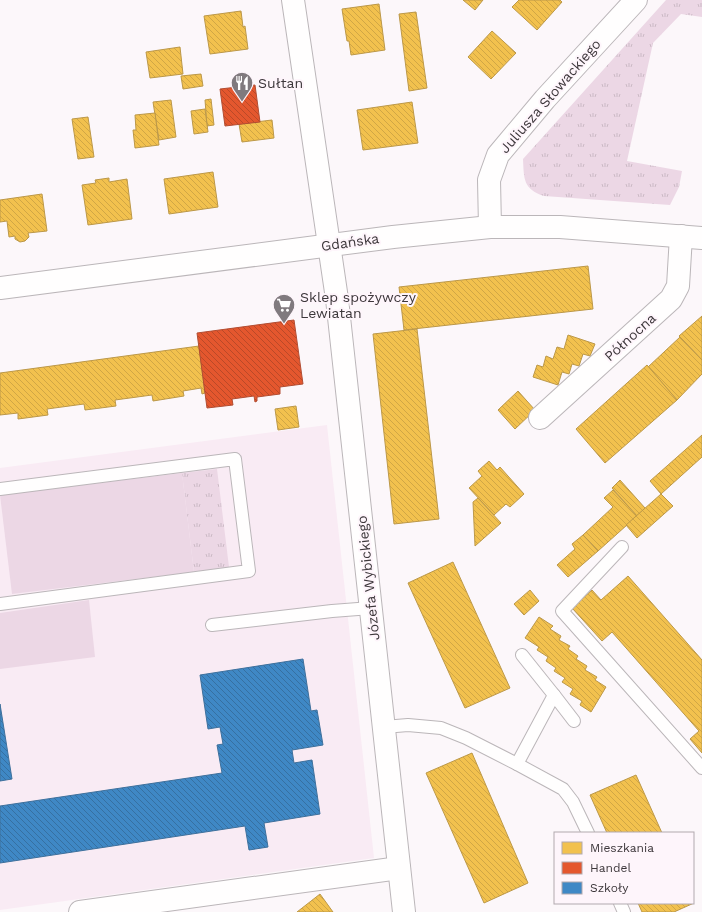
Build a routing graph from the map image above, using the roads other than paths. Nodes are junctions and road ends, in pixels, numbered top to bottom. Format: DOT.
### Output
graph roads {
  1 [pos="293,0"];
  2 [pos="636,0"];
  3 [pos="490,227"];
  4 [pos="692,237"];
  5 [pos="330,245"];
  6 [pos="0,288"];
  7 [pos="540,418"];
  8 [pos="0,489"];
  9 [pos="622,546"];
  10 [pos="0,604"];
  11 [pos="371,608"];
  12 [pos="212,625"];
  13 [pos="522,655"];
  14 [pos="554,695"];
  15 [pos="574,721"];
  16 [pos="384,727"];
  17 [pos="517,764"];
  18 [pos="702,768"];
  19 [pos="588,832"];
  20 [pos="399,868"];
  21 [pos="80,912"];
  22 [pos="404,912"];
  1 -- 5 [label="street, Józefa Wybickiego"];
  2 -- 3 [label="street, Juliusza Słowackiego"];
  3 -- 4 [label="street, Gdańska"];
  3 -- 5 [label="street, Gdańska"];
  4 -- 7 [label="street, Północna"];
  5 -- 6 [label="street, Gdańska"];
  5 -- 11 [label="street, Józefa Wybickiego"];
  8 -- 10 [label="lane"];
  9 -- 18 [label="lane"];
  11 -- 12 [label="lane"];
  11 -- 16 [label="street, Józefa Wybickiego"];
  13 -- 14 [label="lane"];
  14 -- 15 [label="lane"];
  14 -- 17 [label="lane"];
  16 -- 17 [label="lane"];
  16 -- 20 [label="street, Józefa Wybickiego"];
  17 -- 19 [label="lane"];
  20 -- 21 [label="street"];
  20 -- 22 [label="street, Józefa Wybickiego"];
}
